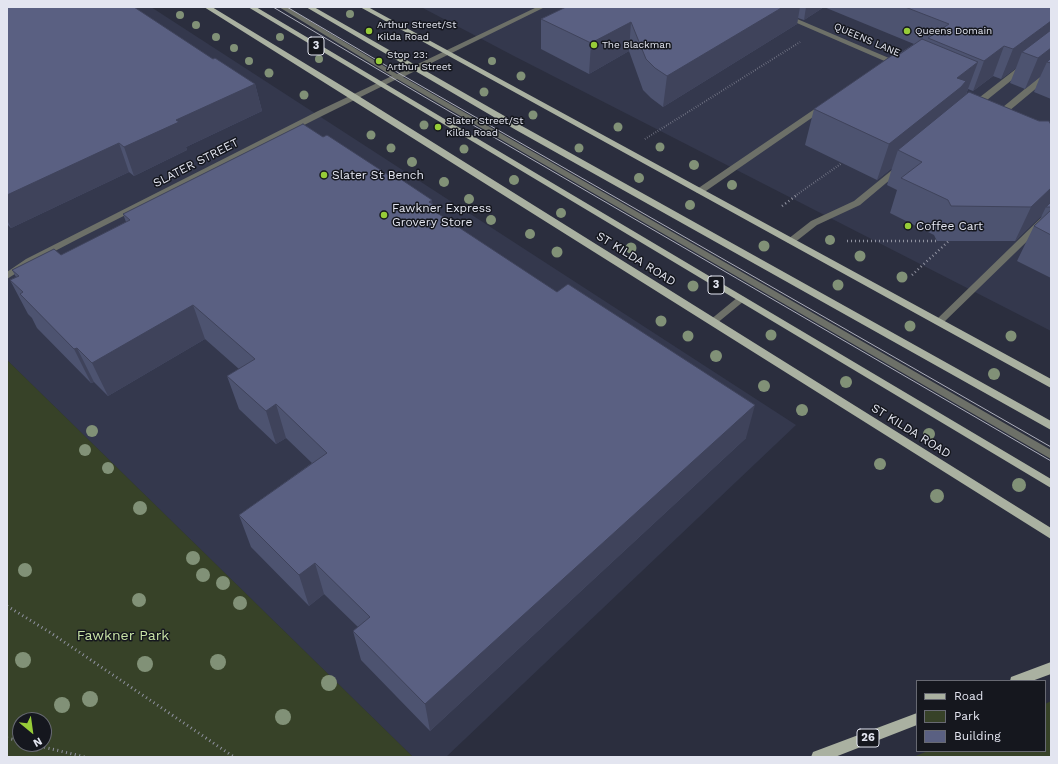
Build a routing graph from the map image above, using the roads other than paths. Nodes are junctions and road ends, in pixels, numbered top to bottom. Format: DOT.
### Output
graph roads {
  1 [pos="207,7"];
  2 [pos="252,7"];
  3 [pos="282,7"];
  4 [pos="309,7"];
  5 [pos="363,7"];
  6 [pos="542,7"];
  7 [pos="763,7"];
  8 [pos="447,53"];
  9 [pos="1032,60"];
  10 [pos="905,67"];
  11 [pos="415,68"];
  12 [pos="1051,72"];
  13 [pos="398,76"];
  14 [pos="381,85"];
  15 [pos="354,97"];
  16 [pos="833,100"];
  17 [pos="1006,109"];
  18 [pos="969,110"];
  19 [pos="904,164"];
  20 [pos="700,191"];
  21 [pos="1051,213"];
  22 [pos="791,241"];
  23 [pos="7,276"];
  24 [pos="740,299"];
  25 [pos="713,322"];
  26 [pos="939,322"];
  27 [pos="1051,384"];
  28 [pos="1051,426"];
  29 [pos="1051,455"];
  30 [pos="1051,484"];
  31 [pos="1051,534"];
  32 [pos="1051,668"];
  33 [pos="1019,680"];
  34 [pos="916,719"];
  35 [pos="818,757"];
  1 -- 15 [label="main road, ST KILDA ROAD"];
  2 -- 14 [label="main road, ST KILDA ROAD / 3"];
  3 -- 13 [label="street"];
  4 -- 11 [label="main road"];
  5 -- 8 [label="main road"];
  6 -- 8 [label="street, SLATER STREET"];
  7 -- 10 [label="street, QUEENS LANE"];
  8 -- 11 [label="street, SLATER STREET"];
  8 -- 20 [label="main road"];
  9 -- 18 [label="street"];
  11 -- 13 [label="street, SLATER STREET"];
  11 -- 28 [label="main road"];
  12 -- 17 [label="street"];
  13 -- 14 [label="street, SLATER STREET"];
  13 -- 29 [label="street"];
  14 -- 15 [label="street, SLATER STREET"];
  14 -- 24 [label="main road, ST KILDA ROAD / 3"];
  15 -- 23 [label="street, SLATER STREET"];
  15 -- 25 [label="main road, ST KILDA ROAD"];
  16 -- 20 [label="street"];
  19 -- 22 [label="street"];
  20 -- 22 [label="main road"];
  21 -- 26 [label="street"];
  22 -- 26 [label="main road"];
  24 -- 25 [label="street"];
  24 -- 30 [label="main road, ST KILDA ROAD / 3"];
  25 -- 31 [label="main road, ST KILDA ROAD"];
  26 -- 27 [label="main road"];
  32 -- 33 [label="main road"];
  34 -- 35 [label="main road, 26"];
}
